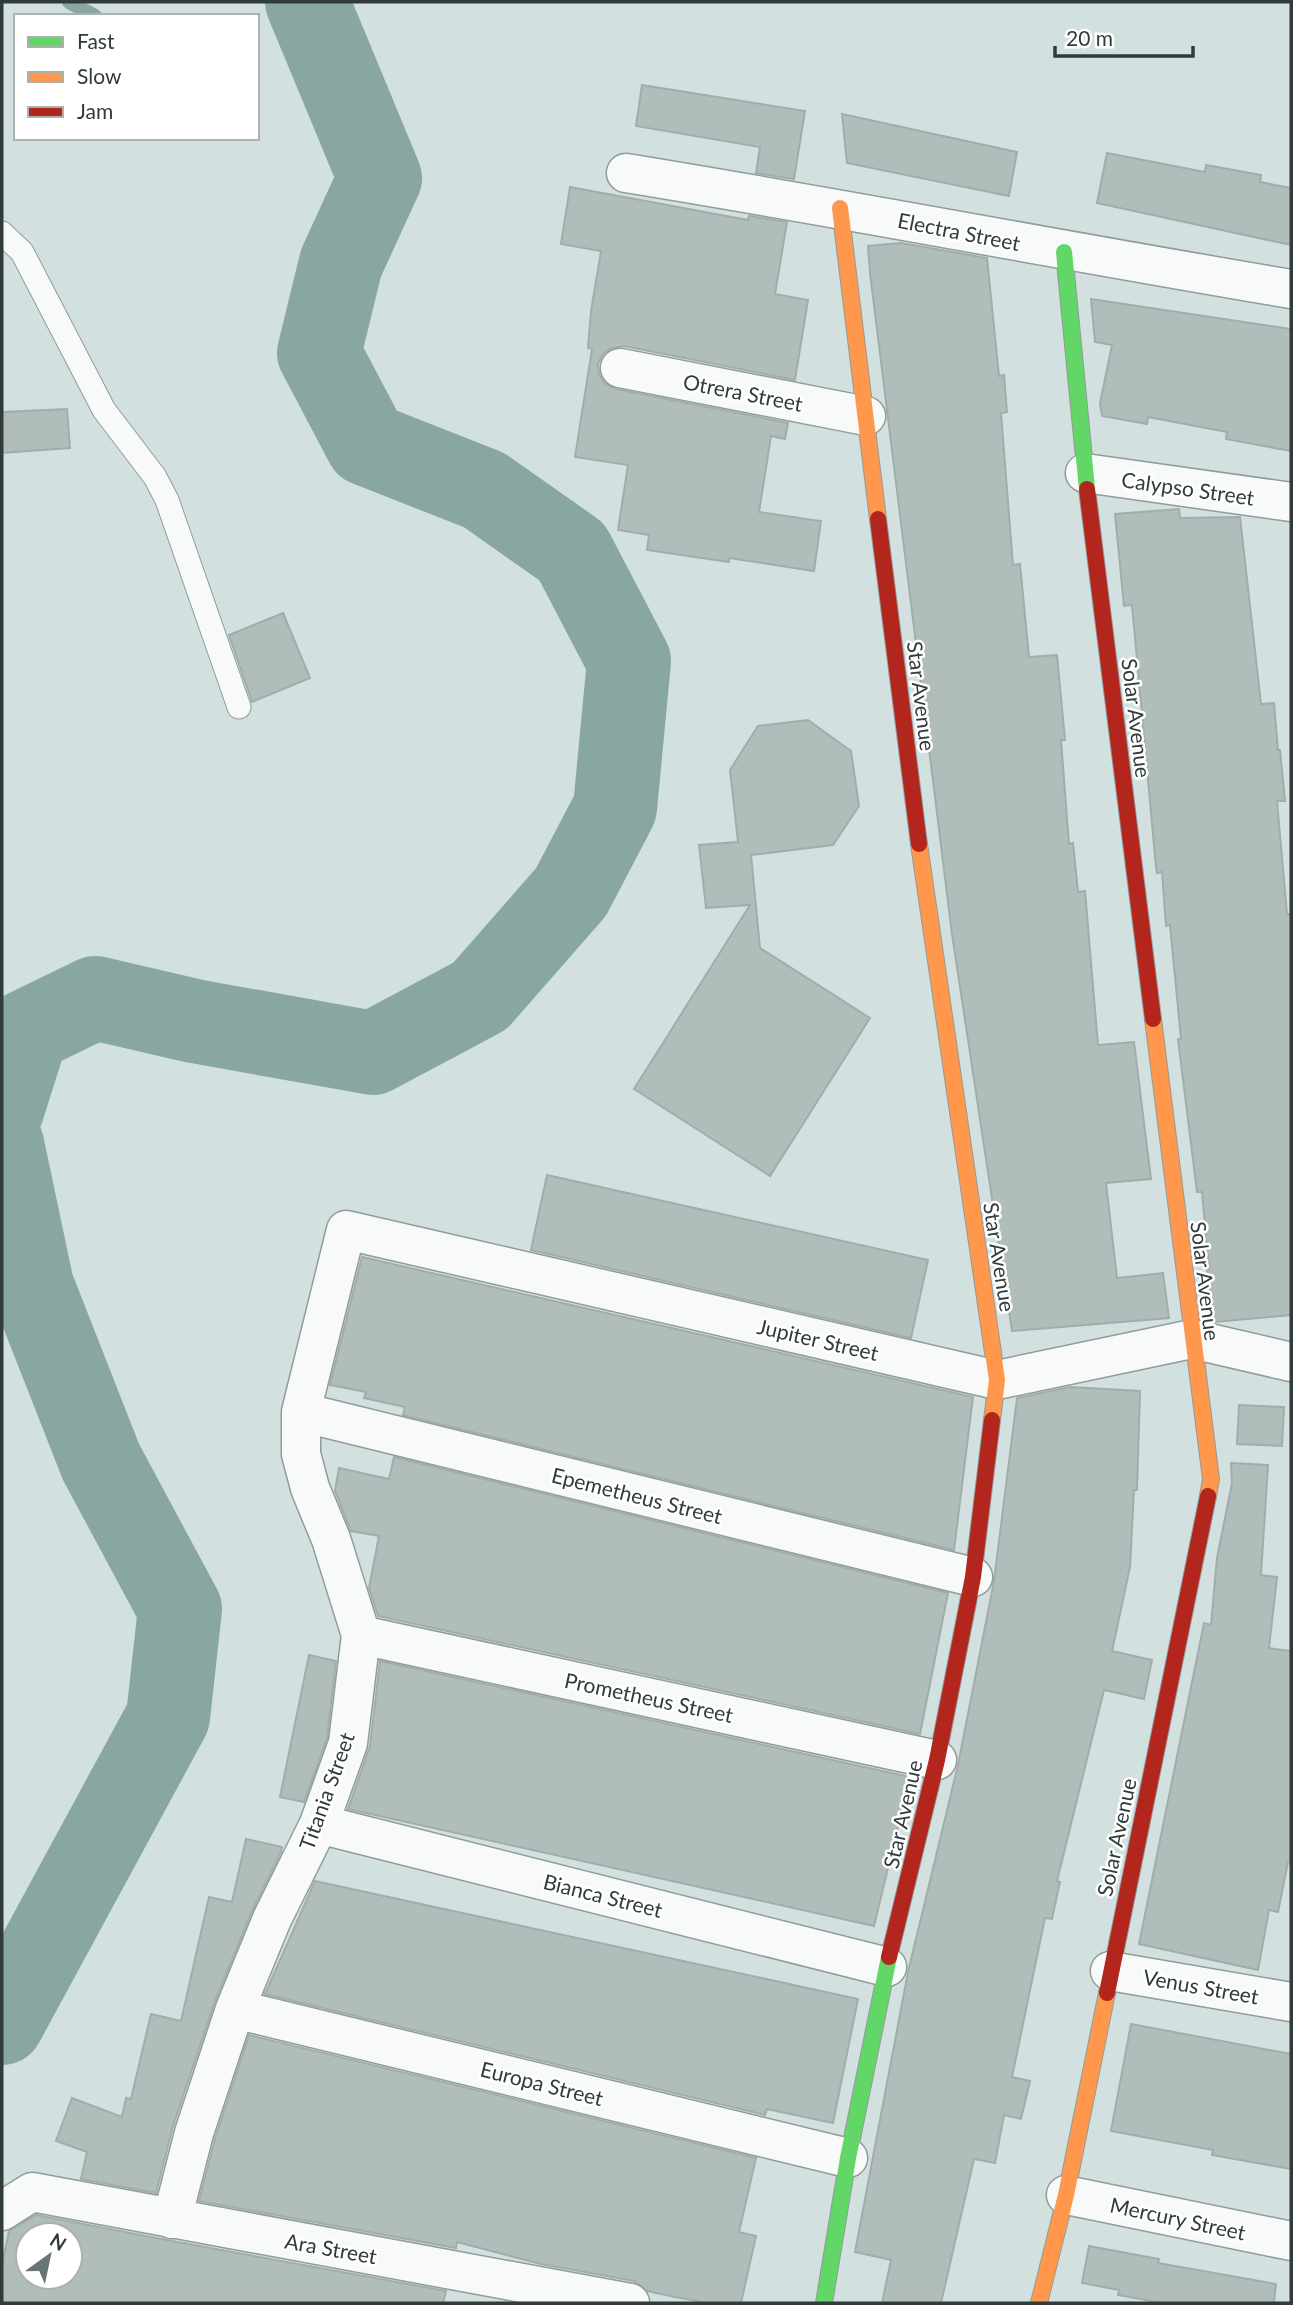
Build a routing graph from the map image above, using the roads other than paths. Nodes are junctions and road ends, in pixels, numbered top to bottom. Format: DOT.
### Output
graph roads {
  1 [pos="626,173"];
  2 [pos="840,208"];
  3 [pos="2,233"];
  4 [pos="1064,252"];
  5 [pos="1291,289"];
  6 [pos="620,369"];
  7 [pos="866,416"];
  8 [pos="1085,473"];
  9 [pos="1291,502"];
  10 [pos="239,707"];
  11 [pos="346,1230"];
  12 [pos="1192,1339"];
  13 [pos="1291,1362"];
  14 [pos="997,1380"];
  15 [pos="301,1412"];
  16 [pos="973,1577"];
  17 [pos="361,1635"];
  18 [pos="937,1760"];
  19 [pos="319,1824"];
  20 [pos="887,1967"];
  21 [pos="1110,1971"];
  22 [pos="1291,2002"];
  23 [pos="235,2009"];
  24 [pos="848,2158"];
  25 [pos="1066,2195"];
  26 [pos="17,2202"];
  27 [pos="172,2219"];
  28 [pos="1291,2241"];
  29 [pos="631,2303"];
  30 [pos="824,2303"];
  31 [pos="1039,2303"];
  1 -- 2 [label="street, Electra Street"];
  2 -- 4 [label="street, Electra Street"];
  2 -- 7 [label="street, Star Avenue"];
  3 -- 10 [label="lane"];
  4 -- 5 [label="street, Electra Street"];
  4 -- 8 [label="street, Solar Avenue"];
  6 -- 7 [label="street, Otrera Street"];
  7 -- 14 [label="street, Star Avenue"];
  8 -- 9 [label="street, Calypso Street"];
  8 -- 12 [label="street, Solar Avenue"];
  11 -- 14 [label="street, Jupiter Street"];
  11 -- 15 [label="street, Titania Street"];
  12 -- 13 [label="street, Jupiter Street"];
  12 -- 14 [label="street, Jupiter Street"];
  12 -- 21 [label="street, Solar Avenue"];
  14 -- 16 [label="street, Star Avenue"];
  15 -- 16 [label="street, Epemetheus Street"];
  15 -- 17 [label="street, Titania Street"];
  16 -- 18 [label="street, Star Avenue"];
  17 -- 18 [label="street, Prometheus Street"];
  17 -- 19 [label="street, Titania Street"];
  18 -- 20 [label="street, Star Avenue"];
  19 -- 20 [label="street, Bianca Street"];
  19 -- 23 [label="street, Titania Street"];
  20 -- 24 [label="street, Star Avenue"];
  21 -- 22 [label="street, Venus Street"];
  21 -- 25 [label="street, Solar Avenue"];
  23 -- 24 [label="street, Europa Street"];
  23 -- 27 [label="street, Titania Street"];
  24 -- 30 [label="street, Star Avenue"];
  25 -- 28 [label="street, Mercury Street"];
  25 -- 31 [label="street, Solar Avenue"];
  26 -- 27 [label="street, Ara Street"];
  27 -- 29 [label="street, Ara Street"];
}
